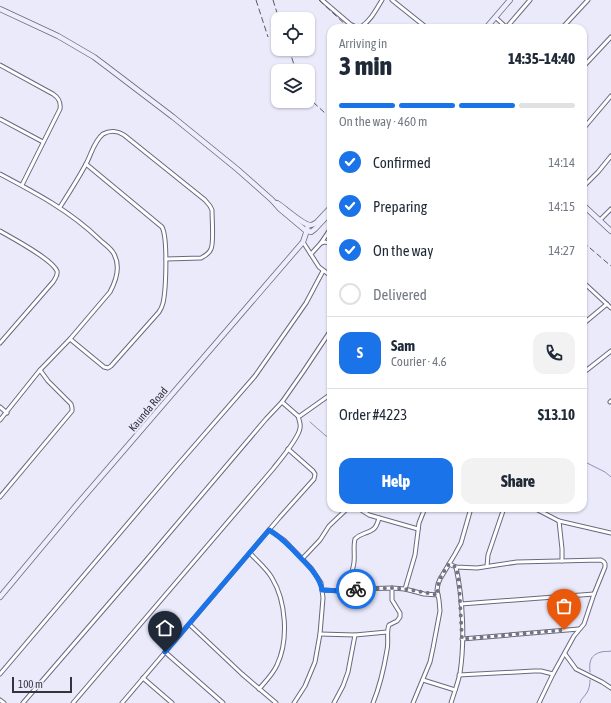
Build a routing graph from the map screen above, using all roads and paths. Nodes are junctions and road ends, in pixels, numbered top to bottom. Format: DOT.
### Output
graph roads {
  1 [pos="322,0"];
  2 [pos="382,0"];
  3 [pos="392,0"];
  4 [pos="510,0"];
  5 [pos="530,0"];
  6 [pos="588,0"];
  7 [pos="0,9"];
  8 [pos="495,17"];
  9 [pos="350,24"];
  10 [pos="366,24"];
  11 [pos="422,24"];
  12 [pos="489,24"];
  13 [pos="503,24"];
  14 [pos="509,24"];
  15 [pos="566,24"];
  16 [pos="611,37"];
  17 [pos="587,63"];
  18 [pos="0,66"];
  19 [pos="611,96"];
  20 [pos="0,119"];
  21 [pos="587,124"];
  22 [pos="43,142"];
  23 [pos="611,156"];
  24 [pos="86,164"];
  25 [pos="0,174"];
  26 [pos="587,183"];
  27 [pos="22,185"];
  28 [pos="60,207"];
  29 [pos="587,209"];
  30 [pos="611,209"];
  31 [pos="327,211"];
  32 [pos="327,217"];
  33 [pos="600,220"];
  34 [pos="304,225"];
  35 [pos="0,231"];
  36 [pos="307,231"];
  37 [pos="611,231"];
  38 [pos="327,234"];
  39 [pos="303,242"];
  40 [pos="321,243"];
  41 [pos="327,243"];
  42 [pos="310,254"];
  43 [pos="166,259"];
  44 [pos="323,271"];
  45 [pos="327,274"];
  46 [pos="587,286"];
  47 [pos="607,304"];
  48 [pos="611,308"];
  49 [pos="587,321"];
  50 [pos="327,335"];
  51 [pos="70,339"];
  52 [pos="0,343"];
  53 [pos="611,351"];
  54 [pos="40,370"];
  55 [pos="587,370"];
  56 [pos="327,397"];
  57 [pos="282,402"];
  58 [pos="0,407"];
  59 [pos="7,413"];
  60 [pos="298,416"];
  61 [pos="0,420"];
  62 [pos="288,449"];
  63 [pos="0,497"];
  64 [pos="344,512"];
  65 [pos="364,512"];
  66 [pos="423,512"];
  67 [pos="470,512"];
  68 [pos="503,512"];
  69 [pos="541,512"];
  70 [pos="379,518"];
  71 [pos="558,521"];
  72 [pos="418,529"];
  73 [pos="269,530"];
  74 [pos="611,533"];
  75 [pos="250,553"];
  76 [pos="302,559"];
  77 [pos="562,561"];
  78 [pos="449,564"];
  79 [pos="487,566"];
  80 [pos="456,567"];
  81 [pos="392,588"];
  82 [pos="405,589"];
  83 [pos="322,590"];
  84 [pos="349,590"];
  85 [pos="594,594"];
  86 [pos="438,595"];
  87 [pos="0,597"];
  88 [pos="461,604"];
  89 [pos="189,624"];
  90 [pos="579,629"];
  91 [pos="387,632"];
  92 [pos="320,634"];
  93 [pos="355,636"];
  94 [pos="462,639"];
  95 [pos="165,652"];
  96 [pos="565,654"];
  97 [pos="0,674"];
  98 [pos="460,674"];
  99 [pos="553,674"];
  100 [pos="143,678"];
  101 [pos="423,680"];
  102 [pos="611,688"];
  103 [pos="259,689"];
  104 [pos="456,690"];
  105 [pos="0,700"];
  106 [pos="4,703"];
  107 [pos="23,703"];
  108 [pos="73,703"];
  109 [pos="122,703"];
  110 [pos="172,703"];
  111 [pos="223,703"];
  112 [pos="276,703"];
  113 [pos="294,703"];
  114 [pos="334,703"];
  115 [pos="373,703"];
  116 [pos="413,703"];
  117 [pos="451,703"];
  118 [pos="539,703"];
  1 -- 9 [label="street"];
  2 -- 10 [label="street"];
  3 -- 11 [label="street"];
  4 -- 8 [label="street"];
  5 -- 14 [label="street"];
  6 -- 15 [label="street"];
  7 -- 34 [label="street"];
  8 -- 12 [label="street"];
  8 -- 13 [label="street"];
  16 -- 17 [label="street"];
  18 -- 22 [label="street"];
  19 -- 21 [label="street"];
  20 -- 22 [label="street"];
  22 -- 27 [label="street"];
  23 -- 26 [label="street"];
  24 -- 28 [label="street"];
  24 -- 43 [label="street"];
  24 -- 43 [label="street"];
  25 -- 27 [label="street"];
  27 -- 28 [label="street"];
  28 -- 51 [label="street"];
  29 -- 33 [label="street"];
  30 -- 33 [label="street"];
  31 -- 34 [label="street"];
  32 -- 36 [label="street"];
  33 -- 37 [label="street"];
  34 -- 36 [label="street, Kaunda Road"];
  35 -- 52 [label="street"];
  36 -- 39 [label="street, Kaunda Road"];
  38 -- 40 [label="street"];
  39 -- 42 [label="street"];
  39 -- 87 [label="street, Kaunda Road"];
  40 -- 41 [label="street"];
  40 -- 42 [label="street"];
  42 -- 44 [label="street"];
  43 -- 51 [label="street"];
  44 -- 45 [label="street"];
  44 -- 97 [label="street"];
  46 -- 47 [label="street"];
  47 -- 48 [label="street"];
  47 -- 49 [label="street"];
  50 -- 57 [label="street"];
  51 -- 54 [label="street"];
  53 -- 55 [label="street"];
  54 -- 59 [label="street"];
  54 -- 63 [label="street"];
  56 -- 60 [label="street"];
  57 -- 60 [label="street"];
  57 -- 107 [label="street"];
  58 -- 59 [label="street"];
  59 -- 61 [label="street"];
  60 -- 62 [label="street"];
  62 -- 73 [label="street"];
  62 -- 108 [label="street"];
  64 -- 76 [label="street"];
  65 -- 70 [label="street"];
  66 -- 72 [label="street"];
  67 -- 78 [label="street"];
  68 -- 79 [label="street"];
  69 -- 71 [label="street"];
  70 -- 72 [label="street"];
  70 -- 84 [label="street"];
  71 -- 74 [label="street"];
  71 -- 77 [label="street"];
  72 -- 82 [label="street"];
  73 -- 75 [label="street"];
  73 -- 76 [label="street"];
  75 -- 89 [label="street"];
  75 -- 103 [label="street"];
  76 -- 83 [label="street"];
  77 -- 79 [label="street"];
  77 -- 85 [label="street"];
  78 -- 80 [label="street"];
  78 -- 86 [label="street"];
  79 -- 80 [label="street"];
  80 -- 88 [label="street"];
  81 -- 82 [label="street"];
  81 -- 84 [label="street"];
  81 -- 91 [label="street"];
  82 -- 86 [label="street"];
  83 -- 84 [label="street"];
  83 -- 92 [label="street"];
  85 -- 88 [label="street"];
  85 -- 90 [label="street"];
  86 -- 101 [label="street"];
  88 -- 94 [label="street"];
  89 -- 95 [label="street"];
  89 -- 103 [label="street"];
  90 -- 94 [label="street"];
  90 -- 96 [label="street"];
  91 -- 93 [label="street"];
  91 -- 115 [label="street"];
  92 -- 93 [label="street"];
  92 -- 113 [label="street"];
  93 -- 114 [label="street"];
  94 -- 98 [label="street"];
  95 -- 100 [label="street"];
  95 -- 111 [label="street"];
  96 -- 99 [label="street"];
  96 -- 102 [label="street"];
  98 -- 99 [label="street"];
  98 -- 104 [label="street"];
  99 -- 118 [label="street"];
  100 -- 109 [label="street"];
  100 -- 110 [label="street"];
  101 -- 104 [label="street"];
  101 -- 116 [label="street"];
  103 -- 112 [label="street"];
  104 -- 117 [label="street"];
  105 -- 106 [label="street"];
}
